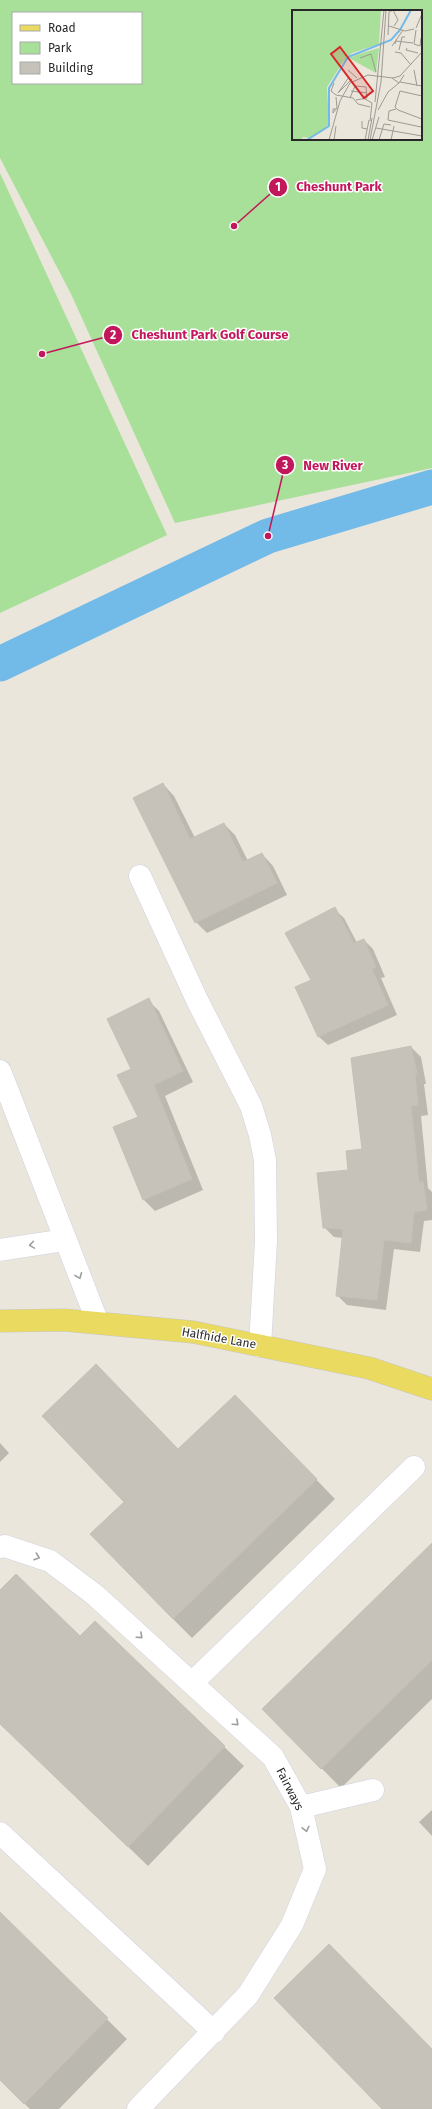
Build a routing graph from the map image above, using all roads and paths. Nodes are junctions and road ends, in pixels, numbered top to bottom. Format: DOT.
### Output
graph roads {
  1 [pos="140,876"];
  2 [pos="0,1072"];
  3 [pos="8,1114"];
  4 [pos="64,1240"];
  5 [pos="0,1250"];
  6 [pos="0,1321"];
  7 [pos="98,1324"];
  8 [pos="260,1346"];
  9 [pos="432,1389"];
  10 [pos="414,1467"];
  11 [pos="0,1547"];
  12 [pos="192,1683"];
  13 [pos="373,1790"];
  14 [pos="301,1807"];
  15 [pos="0,1833"];
  16 [pos="214,2032"];
  17 [pos="138,2109"];
  1 -- 8 [label="street"];
  2 -- 3 [label="street"];
  3 -- 4 [label="street"];
  4 -- 5 [label="street, one-way"];
  4 -- 7 [label="street, one-way"];
  6 -- 7 [label="main road, Halfhide Lane"];
  7 -- 8 [label="main road, Halfhide Lane"];
  8 -- 9 [label="main road, Halfhide Lane"];
  10 -- 12 [label="street"];
  11 -- 12 [label="street, Fairways, one-way"];
  12 -- 14 [label="street, Fairways, one-way"];
  13 -- 14 [label="street"];
  14 -- 16 [label="street, Fairways, one-way"];
  15 -- 16 [label="street"];
  16 -- 17 [label="street, Fairways"];
}
